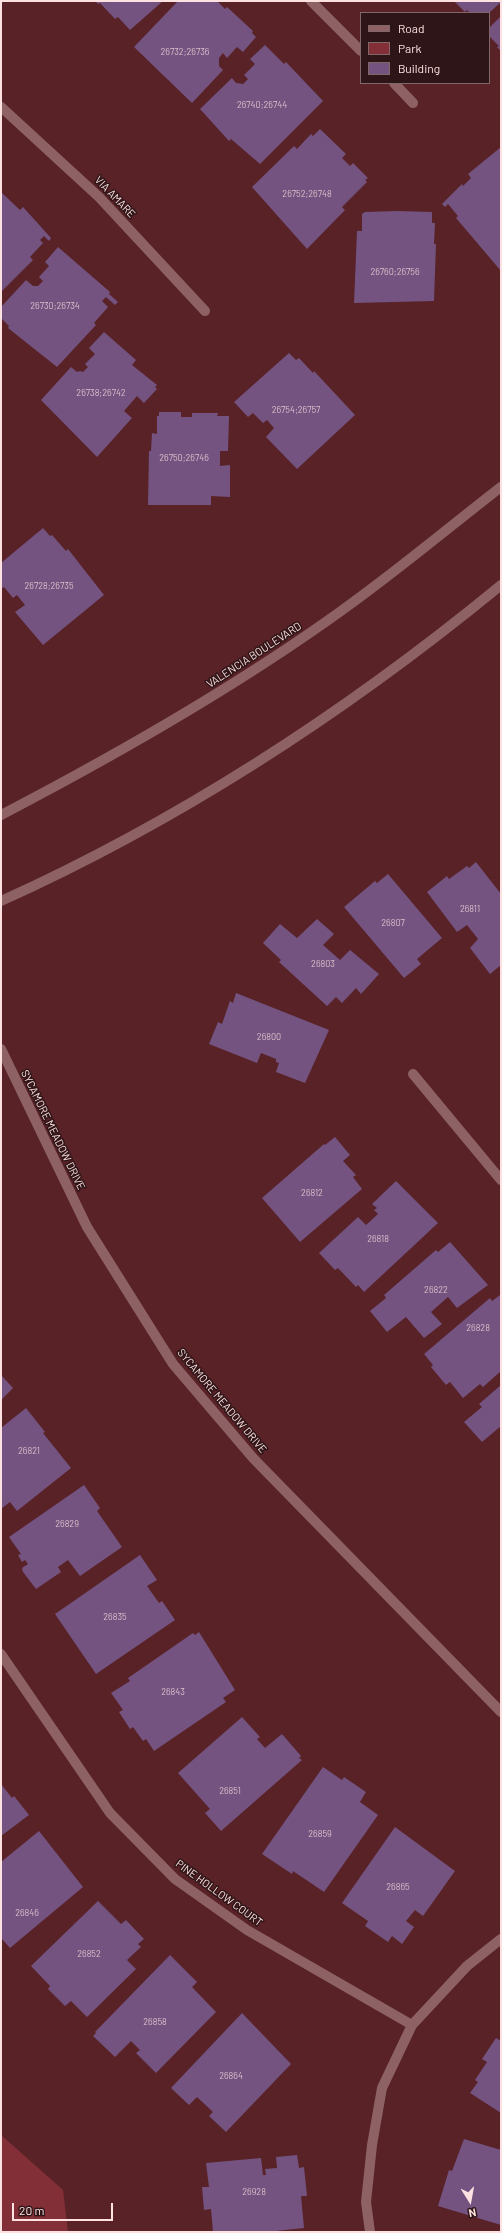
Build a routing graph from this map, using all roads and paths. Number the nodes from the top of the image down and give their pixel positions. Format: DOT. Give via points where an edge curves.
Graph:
graph roads {
  1 [pos="311,1"];
  2 [pos="360,50"];
  3 [pos="395,84"];
  4 [pos="414,103"];
  5 [pos="1,107"];
  6 [pos="205,311"];
  7 [pos="501,487"];
  8 [pos="501,585"];
  9 [pos="1,815"];
  10 [pos="1,901"];
  11 [pos="1,1050"];
  12 [pos="413,1074"];
  13 [pos="501,1180"];
  14 [pos="1,1654"];
  15 [pos="501,1712"];
  16 [pos="501,1939"];
  17 [pos="412,2025"];
  18 [pos="370,2232"];
  1 -- 2 [label="street"];
  3 -- 4 [label="street"];
  5 -- 6 [label="street, VIA AMARE" via="99,197"];
  7 -- 9 [label="street, VALENCIA BOULEVARD" via="341,611 209,698 81,773"];
  8 -- 10 [label="street" via="452,626 340,708 237,774 129,836"];
  11 -- 15 [label="street, SYCAMORE MEADOW DRIVE" via="87,1227 173,1364 253,1458"];
  12 -- 13 [label="street"];
  14 -- 17 [label="street, PINE HOLLOW COURT" via="110,1812 175,1879 247,1930"];
  16 -- 17 [label="street" via="467,1966"];
  17 -- 18 [label="street" via="382,2088 366,2202"];
}
